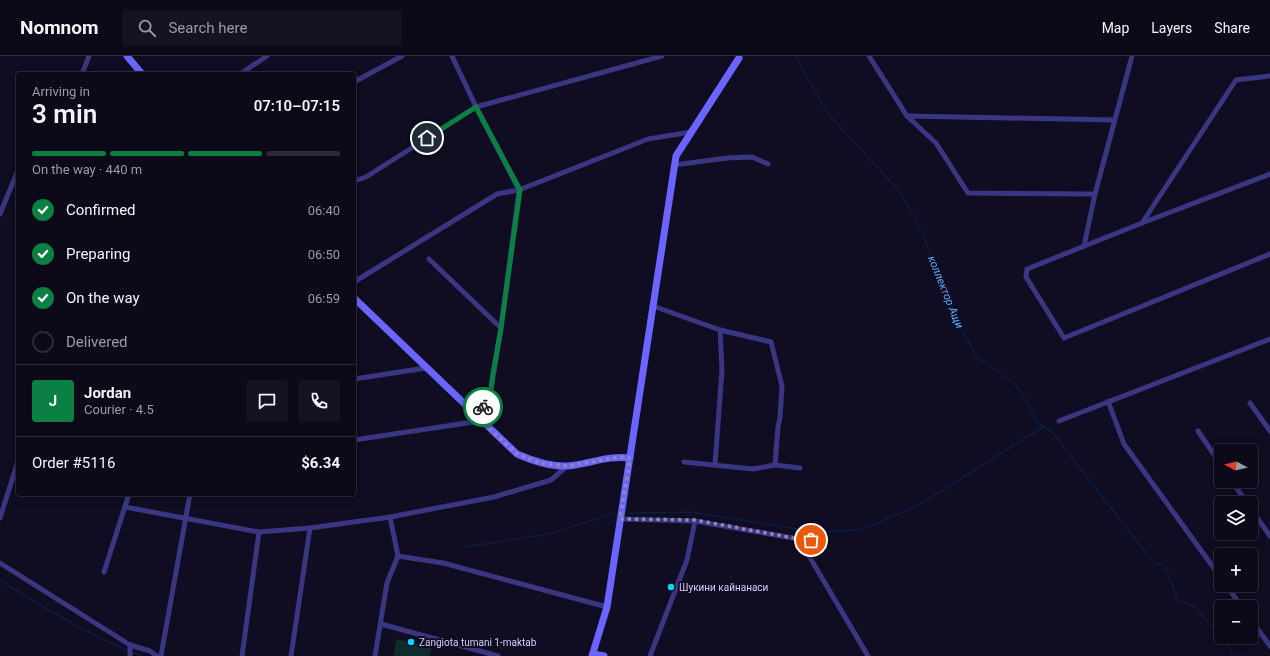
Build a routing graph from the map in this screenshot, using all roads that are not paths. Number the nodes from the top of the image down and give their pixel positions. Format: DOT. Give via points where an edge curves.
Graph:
graph roads {
  1 [pos="89,56"];
  2 [pos="127,56"];
  3 [pos="267,56"];
  4 [pos="402,56"];
  5 [pos="452,56"];
  6 [pos="662,56"];
  7 [pos="869,56"];
  8 [pos="1132,56"];
  9 [pos="738,57"];
  10 [pos="83,72"];
  11 [pos="140,72"];
  12 [pos="243,72"];
  13 [pos="1270,76"];
  14 [pos="356,81"];
  15 [pos="476,107"];
  16 [pos="907,116"];
  17 [pos="1114,120"];
  18 [pos="691,132"];
  19 [pos="768,164"];
  20 [pos="674,165"];
  21 [pos="1270,174"];
  22 [pos="16,175"];
  23 [pos="356,180"];
  24 [pos="520,190"];
  25 [pos="1096,194"];
  26 [pos="0,214"];
  27 [pos="1142,223"];
  28 [pos="1084,246"];
  29 [pos="1270,254"];
  30 [pos="429,259"];
  31 [pos="356,281"];
  32 [pos="356,300"];
  33 [pos="653,306"];
  34 [pos="501,328"];
  35 [pos="720,330"];
  36 [pos="1270,339"];
  37 [pos="426,368"];
  38 [pos="356,379"];
  39 [pos="1108,402"];
  40 [pos="1250,403"];
  41 [pos="478,418"];
  42 [pos="1059,421"];
  43 [pos="1198,431"];
  44 [pos="1270,432"];
  45 [pos="356,440"];
  46 [pos="1214,455"];
  47 [pos="630,458"];
  48 [pos="684,462"];
  49 [pos="715,464"];
  50 [pos="775,465"];
  51 [pos="568,466"];
  52 [pos="16,467"];
  53 [pos="800,468"];
  54 [pos="128,496"];
  55 [pos="190,496"];
  56 [pos="125,507"];
  57 [pos="390,517"];
  58 [pos="0,518"];
  59 [pos="185,519"];
  60 [pos="620,519"];
  61 [pos="1258,519"];
  62 [pos="695,520"];
  63 [pos="310,528"];
  64 [pos="259,532"];
  65 [pos="1270,536"];
  66 [pos="799,539"];
  67 [pos="823,540"];
  68 [pos="398,556"];
  69 [pos="0,563"];
  70 [pos="1214,568"];
  71 [pos="104,572"];
  72 [pos="607,607"];
  73 [pos="381,624"];
  74 [pos="1258,630"];
  75 [pos="1270,646"];
  76 [pos="130,647"];
  77 [pos="593,655"];
  78 [pos="130,656"];
  79 [pos="157,656"];
  80 [pos="161,656"];
  81 [pos="242,656"];
  82 [pos="291,656"];
  83 [pos="375,656"];
  84 [pos="498,656"];
  85 [pos="604,656"];
  86 [pos="650,656"];
  87 [pos="868,656"];
  1 -- 10 [label="street"];
  2 -- 11 [label="main road"];
  3 -- 12 [label="street"];
  4 -- 14 [label="street"];
  5 -- 15 [label="street"];
  6 -- 15 [label="street"];
  7 -- 16 [label="street"];
  8 -- 17 [label="street"];
  9 -- 18 [label="main road"];
  13 -- 27 [label="street" via="1236,80"];
  15 -- 23 [label="street" via="366,177"];
  15 -- 24 [label="street"];
  16 -- 17 [label="street"];
  16 -- 25 [label="street" via="936,143 968,193"];
  17 -- 25 [label="street"];
  18 -- 20 [label="main road" via="676,156"];
  18 -- 24 [label="street" via="648,139"];
  19 -- 20 [label="street" via="752,157"];
  20 -- 33 [label="main road"];
  21 -- 27 [label="street"];
  22 -- 26 [label="street"];
  24 -- 31 [label="street" via="497,194"];
  24 -- 34 [label="street"];
  25 -- 28 [label="street"];
  27 -- 28 [label="street"];
  28 -- 29 [label="street" via="1027,269 1026,277 1064,338"];
  30 -- 34 [label="street"];
  32 -- 37 [label="main road"];
  33 -- 35 [label="street"];
  33 -- 47 [label="main road"];
  34 -- 41 [label="street" via="491,389"];
  35 -- 49 [label="street" via="722,370"];
  35 -- 50 [label="street" via="771,342 782,386"];
  36 -- 39 [label="street"];
  37 -- 38 [label="street"];
  37 -- 41 [label="main road"];
  39 -- 42 [label="street"];
  39 -- 70 [label="street" via="1124,444"];
  40 -- 44 [label="street"];
  41 -- 45 [label="street" via="473,422"];
  41 -- 51 [label="main road" via="517,454 539,463"];
  43 -- 46 [label="street"];
  47 -- 51 [label="main road" via="619,457"];
  47 -- 60 [label="main road"];
  48 -- 49 [label="street"];
  49 -- 50 [label="street" via="753,468"];
  50 -- 53 [label="street"];
  51 -- 57 [label="street" via="550,480 494,497"];
  52 -- 58 [label="street"];
  54 -- 56 [label="street"];
  55 -- 59 [label="street"];
  56 -- 59 [label="street"];
  56 -- 71 [label="street"];
  57 -- 63 [label="street"];
  57 -- 68 [label="street"];
  59 -- 64 [label="street"];
  59 -- 80 [label="street"];
  60 -- 62 [label="street"];
  60 -- 72 [label="main road"];
  61 -- 65 [label="street"];
  62 -- 66 [label="street"];
  62 -- 86 [label="street" via="687,560"];
  63 -- 64 [label="street"];
  63 -- 82 [label="street"];
  64 -- 81 [label="street"];
  66 -- 67 [label="street"];
  66 -- 87 [label="street"];
  68 -- 72 [label="street" via="443,563"];
  68 -- 73 [label="street" via="387,583"];
  69 -- 76 [label="street"];
  72 -- 77 [label="main road"];
  73 -- 83 [label="street"];
  73 -- 84 [label="street"];
  74 -- 75 [label="street"];
  76 -- 78 [label="street"];
  76 -- 79 [label="street" via="150,651"];
  77 -- 85 [label="main road"];
}
